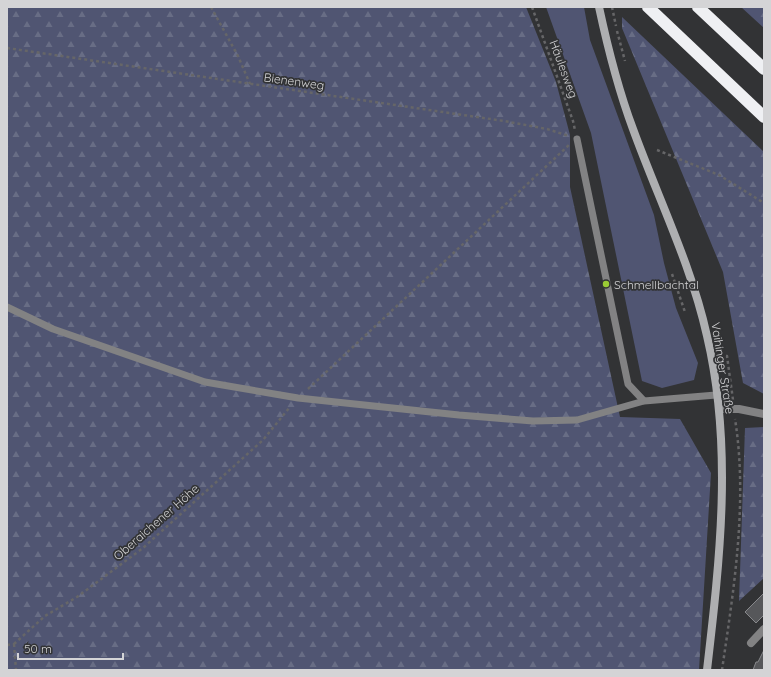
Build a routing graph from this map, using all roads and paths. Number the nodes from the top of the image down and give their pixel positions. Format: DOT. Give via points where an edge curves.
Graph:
graph roads {
  1 [pos="211,7"];
  2 [pos="532,7"];
  3 [pos="599,7"];
  4 [pos="612,7"];
  5 [pos="648,7"];
  6 [pos="698,7"];
  7 [pos="7,48"];
  8 [pos="625,61"];
  9 [pos="764,69"];
  10 [pos="250,85"];
  11 [pos="764,117"];
  12 [pos="577,139"];
  13 [pos="657,150"];
  14 [pos="764,203"];
  15 [pos="672,274"];
  16 [pos="7,307"];
  17 [pos="685,312"];
  18 [pos="727,356"];
  19 [pos="716,395"];
  20 [pos="298,398"];
  21 [pos="644,401"];
  22 [pos="734,408"];
  23 [pos="719,409"];
  24 [pos="764,414"];
  25 [pos="764,629"];
  26 [pos="751,643"];
  27 [pos="14,644"];
  28 [pos="7,645"];
  29 [pos="16,670"];
  30 [pos="707,670"];
  31 [pos="722,670"];
  1 -- 10 [label="path" via="238,56"];
  2 -- 12 [label="path, Häulesweg" via="573,121"];
  3 -- 19 [label="main road, Vaihinger Straße" via="626,110 695,292 708,336"];
  4 -- 8 [label="path"];
  5 -- 11 [label="highway"];
  6 -- 9 [label="highway"];
  7 -- 10 [label="path, Bienenweg"];
  10 -- 12 [label="path, Bienenweg" via="504,121 548,129"];
  12 -- 20 [label="path, Oberaichener Höhe"];
  12 -- 21 [label="lane" via="628,384"];
  13 -- 14 [label="path" via="719,174"];
  15 -- 17 [label="path"];
  16 -- 20 [label="lane" via="53,329 205,382"];
  18 -- 22 [label="path"];
  19 -- 21 [label="lane"];
  19 -- 23 [label="main road, Vaihinger Straße"];
  20 -- 21 [label="lane" via="533,420 577,420"];
  20 -- 27 [label="path, Oberaichener Höhe" via="263,440 143,548 77,597 45,616"];
  22 -- 23 [label="street"];
  22 -- 24 [label="street"];
  22 -- 31 [label="path" via="740,451 739,526"];
  23 -- 30 [label="main road, Vaihinger Straße" via="722,469 720,549"];
  25 -- 26 [label="street"];
  27 -- 28 [label="path"];
  27 -- 29 [label="path"];
}
